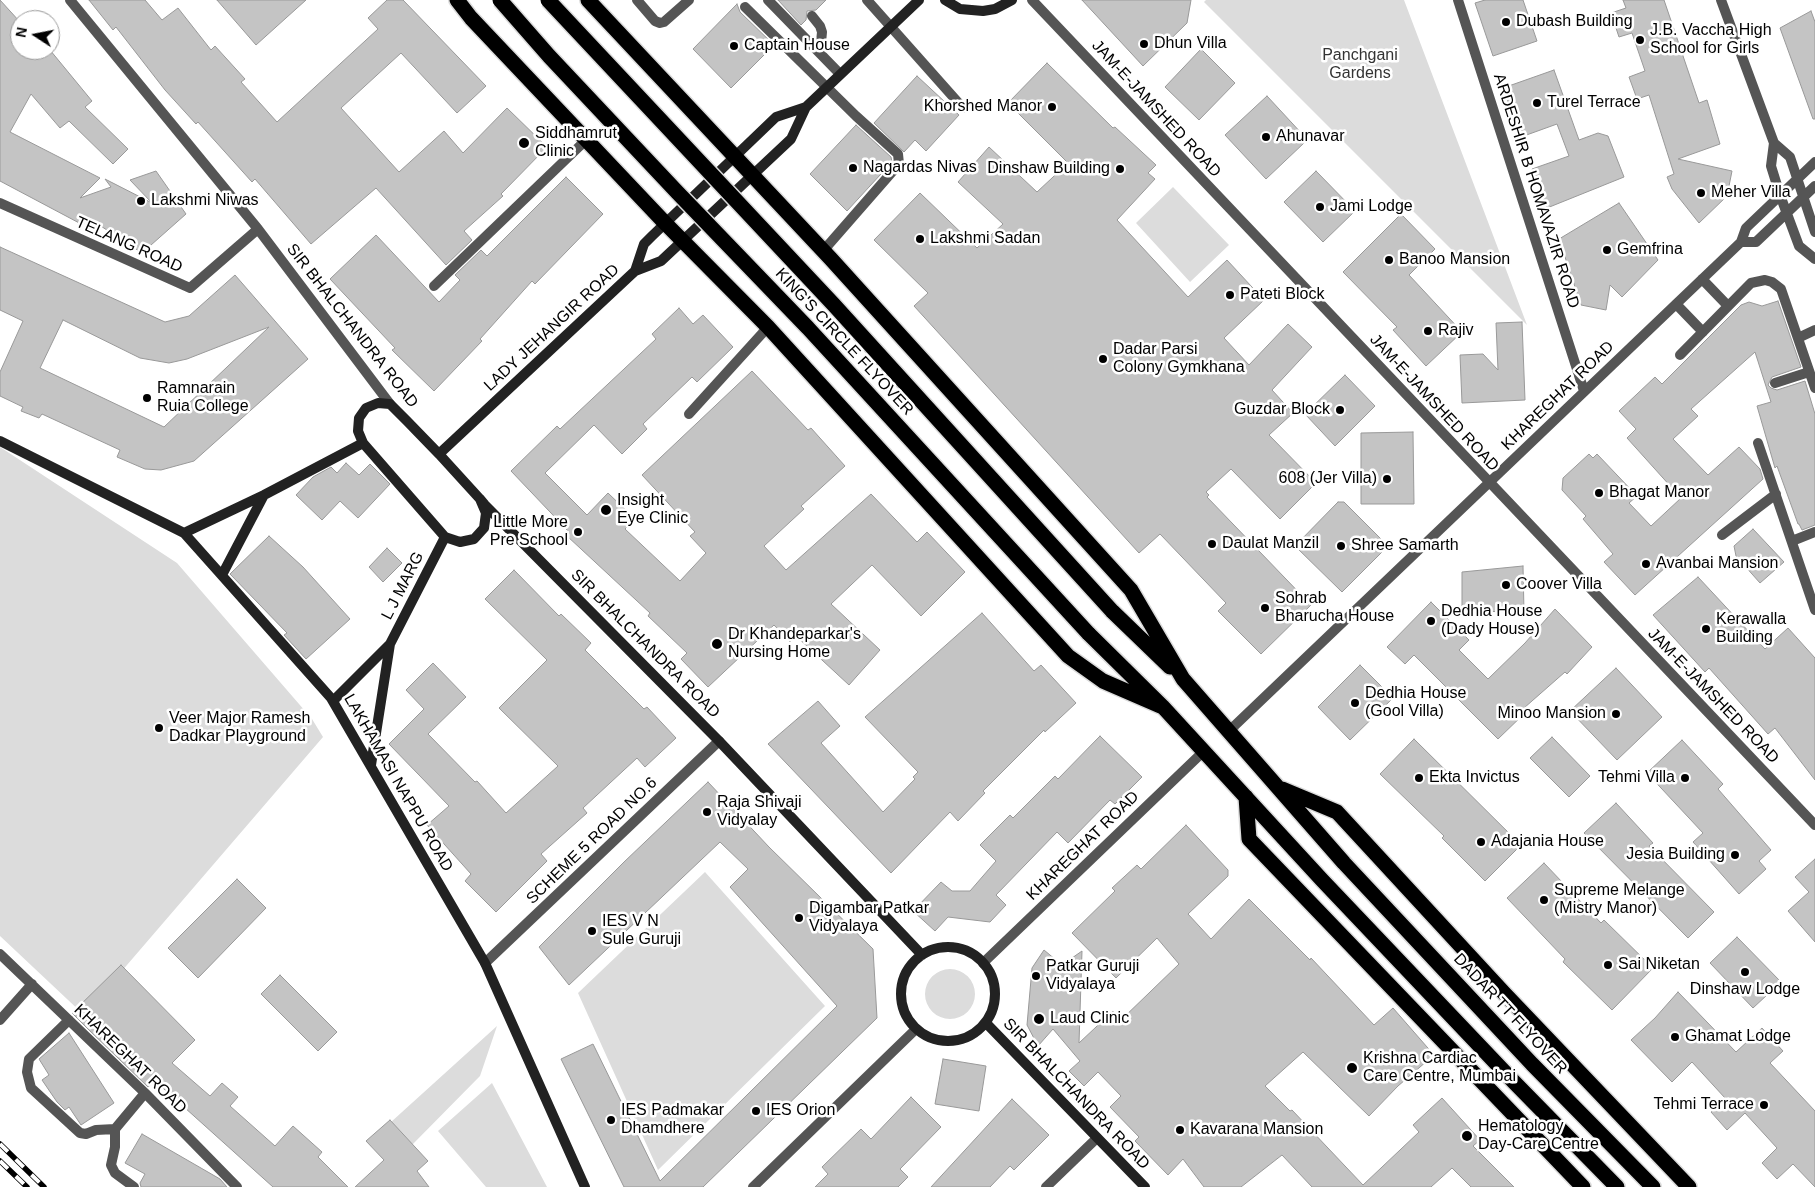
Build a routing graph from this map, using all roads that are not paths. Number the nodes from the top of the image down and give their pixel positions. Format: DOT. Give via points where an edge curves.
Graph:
graph roads {
  1 [pos="70,0"];
  2 [pos="457,0"];
  3 [pos="500,0"];
  4 [pos="548,0"];
  5 [pos="588,0"];
  6 [pos="637,0"];
  7 [pos="689,0"];
  8 [pos="768,0"];
  9 [pos="867,0"];
  10 [pos="919,0"];
  11 [pos="945,0"];
  12 [pos="1012,0"];
  13 [pos="1032,0"];
  14 [pos="1458,0"];
  15 [pos="1721,0"];
  16 [pos="745,7"];
  17 [pos="812,16"];
  18 [pos="890,26"];
  19 [pos="820,53"];
  20 [pos="840,74"];
  21 [pos="826,88"];
  22 [pos="806,107"];
  23 [pos="963,108"];
  24 [pos="586,140"];
  25 [pos="1774,143"];
  26 [pos="734,158"];
  27 [pos="1815,162"];
  28 [pos="751,176"];
  29 [pos="1797,179"];
  30 [pos="1815,186"];
  31 [pos="1780,195"];
  32 [pos="1804,197"];
  33 [pos="0,204"];
  34 [pos="1787,213"];
  35 [pos="665,223"];
  36 [pos="258,229"];
  37 [pos="1815,232"];
  38 [pos="682,241"];
  39 [pos="1741,242"];
  40 [pos="823,251"];
  41 [pos="1815,259"];
  42 [pos="634,271"];
  43 [pos="1702,279"];
  44 [pos="434,286"];
  45 [pos="1676,304"];
  46 [pos="1728,306"];
  47 [pos="768,328"];
  48 [pos="1815,330"];
  49 [pos="1702,332"];
  50 [pos="1798,338"];
  51 [pos="1680,355"];
  52 [pos="1809,372"];
  53 [pos="1775,383"];
  54 [pos="1815,388"];
  55 [pos="1584,391"];
  56 [pos="390,404"];
  57 [pos="689,414"];
  58 [pos="0,441"];
  59 [pos="363,443"];
  60 [pos="1758,443"];
  61 [pos="439,454"];
  62 [pos="1489,482"];
  63 [pos="1776,494"];
  64 [pos="264,495"];
  65 [pos="480,499"];
  66 [pos="1815,532"];
  67 [pos="184,533"];
  68 [pos="1722,535"];
  69 [pos="445,537"];
  70 [pos="1792,541"];
  71 [pos="222,575"];
  72 [pos="1815,610"];
  73 [pos="390,644"];
  74 [pos="1183,679"];
  75 [pos="333,701"];
  76 [pos="1163,707"];
  77 [pos="1229,731"];
  78 [pos="719,740"];
  79 [pos="1204,751"];
  80 [pos="371,765"];
  81 [pos="1278,787"];
  82 [pos="1246,797"];
  83 [pos="1815,825"];
  84 [pos="0,954"];
  85 [pos="922,955"];
  86 [pos="485,963"];
  87 [pos="983,963"];
  88 [pos="32,984"];
  89 [pos="0,1020"];
  90 [pos="69,1020"];
  91 [pos="986,1023"];
  92 [pos="916,1029"];
  93 [pos="145,1093"];
  94 [pos="115,1128"];
  95 [pos="1097,1138"];
  96 [pos="134,1187"];
  97 [pos="237,1187"];
  98 [pos="585,1187"];
  99 [pos="753,1187"];
  100 [pos="1046,1187"];
  101 [pos="1145,1187"];
  102 [pos="1583,1187"];
  103 [pos="1617,1187"];
  104 [pos="1653,1187"];
  105 [pos="1689,1187"];
  1 -- 36 [label="street, SIR BHALCHANDRA ROAD"];
  2 -- 24 [label="highway"];
  3 -- 76 [label="highway, KING'S CIRCLE FLYOVER, bridge" via="1088,633"];
  4 -- 74 [label="highway, KING'S CIRCLE FLYOVER, bridge" via="834,305 1112,611"];
  5 -- 26 [label="highway"];
  6 -- 7 [label="street" via="655,22 660,23"];
  8 -- 19 [label="street"];
  9 -- 18 [label="street"];
  10 -- 18 [label="street, LADY JEHANGIR ROAD"];
  11 -- 12 [label="street" via="960,9 982,12"];
  13 -- 62 [label="street, JAM-E-JAMSHED ROAD"];
  14 -- 55 [label="street, ARDESHIR B HOMAVAZIR ROAD"];
  15 -- 25 [label="street"];
  16 -- 21 [label="street"];
  17 -- 19 [label="street" via="822,32"];
  18 -- 20 [label="street, LADY JEHANGIR ROAD"];
  18 -- 23 [label="street"];
  19 -- 20 [label="street"];
  20 -- 21 [label="street, LADY JEHANGIR ROAD"];
  21 -- 22 [label="street, LADY JEHANGIR ROAD"];
  21 -- 40 [label="street" via="900,159"];
  22 -- 26 [label="street, LADY JEHANGIR ROAD" via="776,117"];
  22 -- 28 [label="street" via="791,139"];
  24 -- 35 [label="highway"];
  24 -- 44 [label="street"];
  25 -- 29 [label="street" via="1790,157"];
  25 -- 31 [label="street" via="1772,166"];
  26 -- 28 [label="highway"];
  26 -- 35 [label="street, LADY JEHANGIR ROAD"];
  27 -- 29 [label="street, KHAREGHAT ROAD"];
  28 -- 38 [label="street"];
  28 -- 40 [label="highway"];
  29 -- 31 [label="street, KHAREGHAT ROAD"];
  29 -- 32 [label="street"];
  30 -- 32 [label="street"];
  31 -- 34 [label="street"];
  31 -- 39 [label="street, KHAREGHAT ROAD" via="1746,228"];
  32 -- 34 [label="street"];
  32 -- 37 [label="street"];
  33 -- 36 [label="street, TELANG ROAD" via="190,288"];
  34 -- 39 [label="street" via="1756,242"];
  34 -- 41 [label="street" via="1799,246"];
  35 -- 38 [label="highway"];
  35 -- 42 [label="street, LADY JEHANGIR ROAD" via="644,244"];
  36 -- 56 [label="street, SIR BHALCHANDRA ROAD"];
  38 -- 42 [label="street" via="661,261"];
  38 -- 47 [label="highway"];
  39 -- 43 [label="street, KHAREGHAT ROAD"];
  40 -- 74 [label="highway" via="1131,590"];
  42 -- 61 [label="street, LADY JEHANGIR ROAD"];
  43 -- 45 [label="street, KHAREGHAT ROAD"];
  43 -- 46 [label="street"];
  45 -- 49 [label="street"];
  45 -- 55 [label="street, KHAREGHAT ROAD"];
  46 -- 49 [label="street"];
  46 -- 50 [label="street" via="1751,283 1772,282 1781,289"];
  47 -- 57 [label="street"];
  47 -- 76 [label="highway" via="1068,656 1103,681"];
  48 -- 50 [label="street"];
  49 -- 51 [label="street"];
  50 -- 52 [label="street"];
  52 -- 53 [label="street"];
  52 -- 54 [label="street"];
  55 -- 62 [label="street, KHAREGHAT ROAD"];
  56 -- 59 [label="street" via="378,403 366,408 359,418 358,431"];
  56 -- 61 [label="street, SIR BHALCHANDRA ROAD"];
  58 -- 67 [label="street, LAKHAMASI NAPPU ROAD"];
  59 -- 64 [label="street"];
  59 -- 69 [label="street"];
  60 -- 63 [label="street"];
  61 -- 65 [label="street, SIR BHALCHANDRA ROAD"];
  62 -- 77 [label="street, KHAREGHAT ROAD"];
  62 -- 83 [label="street, JAM-E-JAMSHED ROAD"];
  63 -- 68 [label="street"];
  63 -- 70 [label="street"];
  64 -- 67 [label="street"];
  64 -- 71 [label="street"];
  65 -- 69 [label="street" via="486,513 484,528 474,539 460,542"];
  65 -- 78 [label="street, SIR BHALCHANDRA ROAD"];
  66 -- 70 [label="street"];
  67 -- 71 [label="street, LAKHAMASI NAPPU ROAD"];
  69 -- 73 [label="street, L J MARG"];
  70 -- 72 [label="street"];
  71 -- 75 [label="street, LAKHAMASI NAPPU ROAD"];
  73 -- 75 [label="street, L J MARG"];
  73 -- 80 [label="street"];
  74 -- 77 [label="highway, DADAR TT FLYOVER"];
  75 -- 80 [label="street, LAKHAMASI NAPPU ROAD"];
  76 -- 79 [label="highway, KING'S CIRCLE FLYOVER"];
  77 -- 81 [label="highway, DADAR TT FLYOVER"];
  78 -- 85 [label="street, SIR BHALCHANDRA ROAD"];
  78 -- 86 [label="street, SCHEME 5 ROAD NO.6"];
  79 -- 82 [label="highway, KING'S CIRCLE FLYOVER"];
  79 -- 87 [label="street, KHAREGHAT ROAD"];
  80 -- 86 [label="street, LAKHAMASI NAPPU ROAD"];
  81 -- 104 [label="highway, DADAR TT FLYOVER" via="1344,863 1532,1064"];
  81 -- 105 [label="highway" via="1337,812"];
  82 -- 102 [label="highway" via="1249,839"];
  82 -- 103 [label="highway, KING'S CIRCLE FLYOVER"];
  84 -- 88 [label="street, KHAREGHAT ROAD"];
  85 -- 87 [label="street" via="937,948 963,949"];
  85 -- 92 [label="street" via="910,966 903,981 901,998 906,1015"];
  86 -- 98 [label="street, LAKHAMASI NAPPU ROAD"];
  87 -- 91 [label="street" via="992,976 995,991 994,1007"];
  88 -- 89 [label="street"];
  88 -- 90 [label="street, KHAREGHAT ROAD"];
  90 -- 93 [label="street, KHAREGHAT ROAD"];
  90 -- 94 [label="street" via="29,1058 28,1083 80,1133"];
  91 -- 92 [label="street" via="974,1034 959,1040 942,1041"];
  91 -- 95 [label="street, SIR BHALCHANDRA ROAD"];
  92 -- 99 [label="street"];
  93 -- 94 [label="street"];
  93 -- 97 [label="street, KHAREGHAT ROAD"];
  94 -- 96 [label="street" via="111,1165 115,1173"];
  95 -- 100 [label="street"];
  95 -- 101 [label="street, SIR BHALCHANDRA ROAD"];
}
